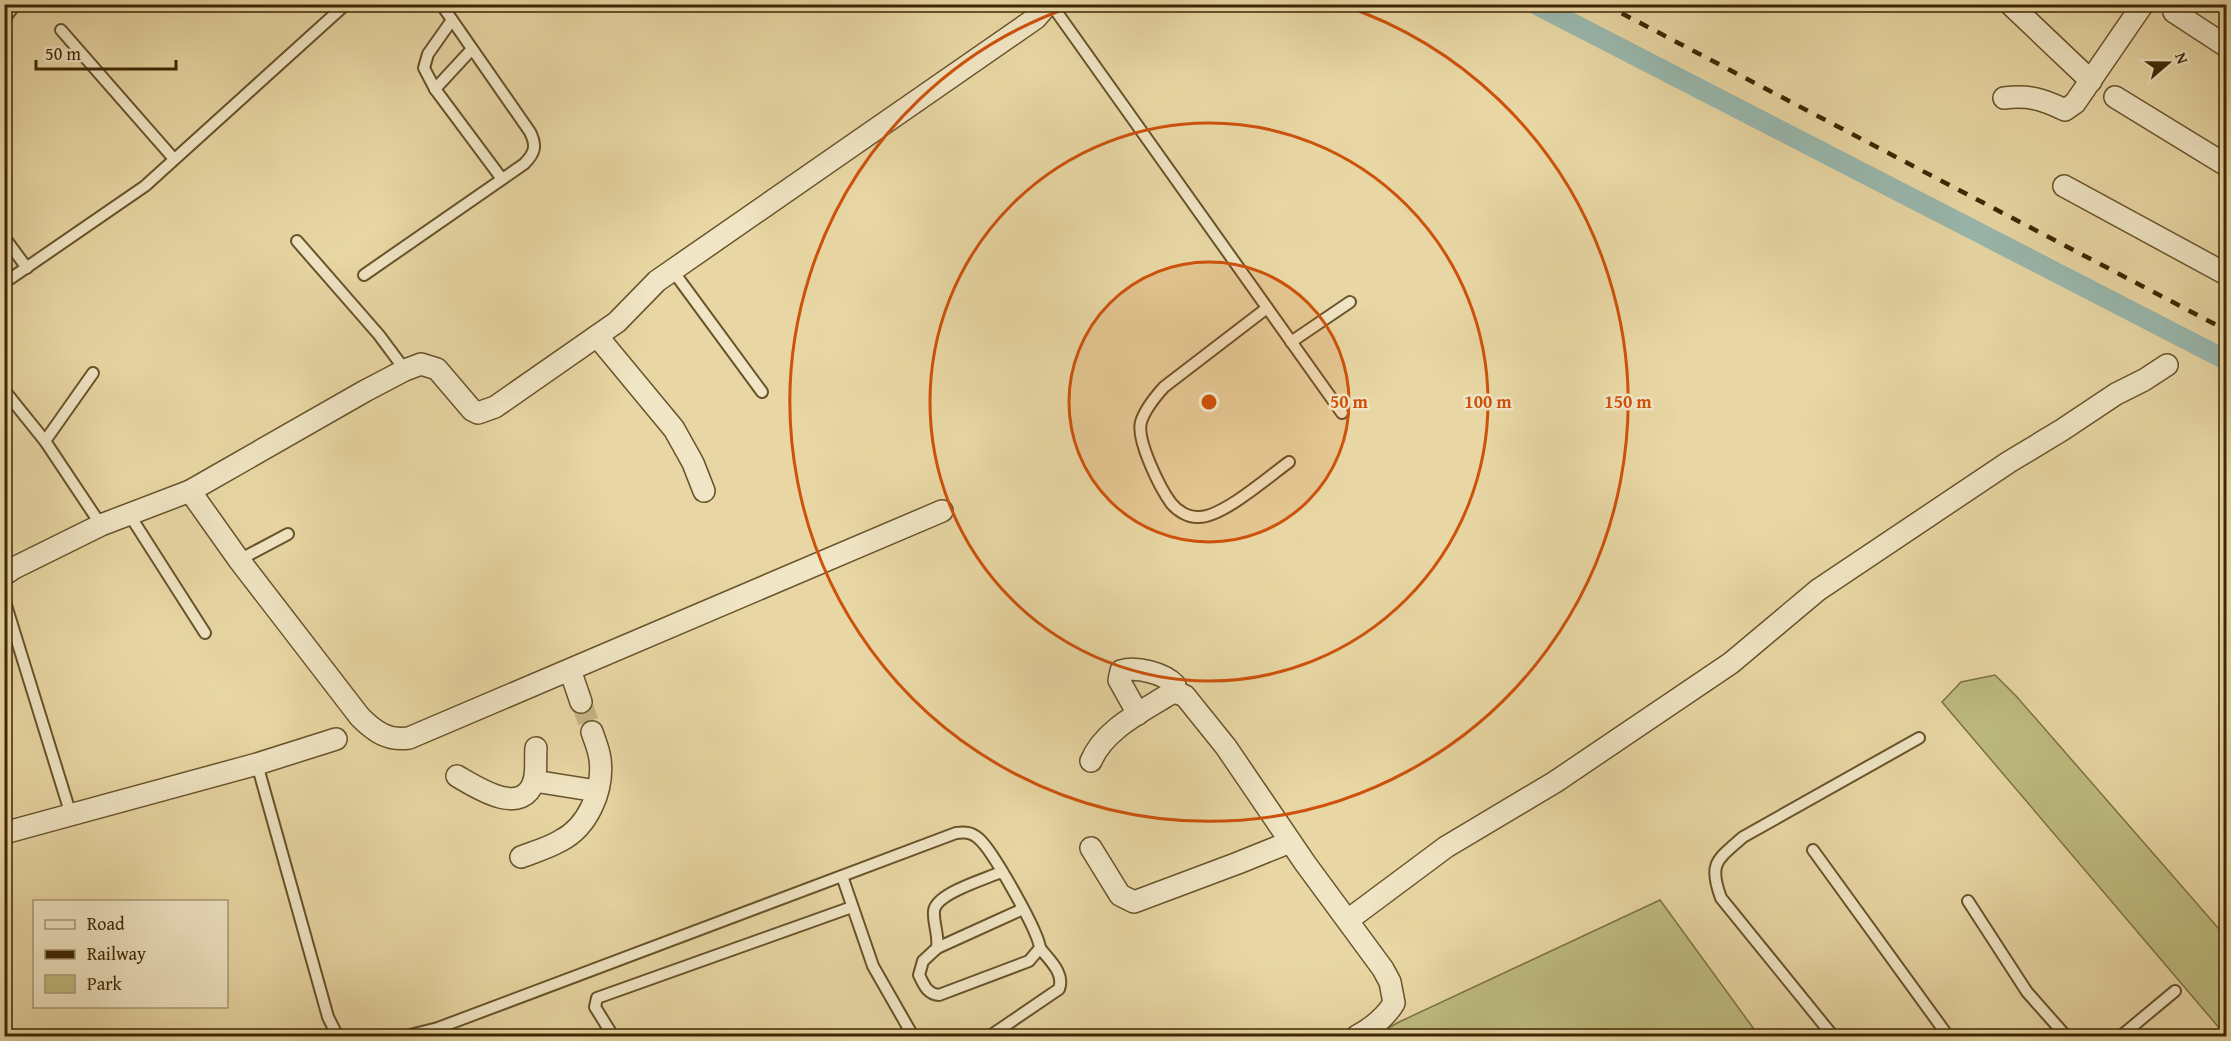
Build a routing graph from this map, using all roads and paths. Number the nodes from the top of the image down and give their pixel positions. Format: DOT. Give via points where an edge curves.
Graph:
graph roads {
  1 [pos="16,4"];
  2 [pos="346,4"];
  3 [pos="441,4"];
  4 [pos="1050,4"];
  5 [pos="2010,4"];
  6 [pos="2143,4"];
  7 [pos="2174,12"];
  8 [pos="4,19"];
  9 [pos="452,20"];
  10 [pos="61,30"];
  11 [pos="2226,46"];
  12 [pos="472,49"];
  13 [pos="2091,81"];
  14 [pos="435,89"];
  15 [pos="2115,97"];
  16 [pos="2004,98"];
  17 [pos="174,159"];
  18 [pos="2226,165"];
  19 [pos="502,179"];
  20 [pos="2064,186"];
  21 [pos="4,237"];
  22 [pos="297,241"];
  23 [pos="27,268"];
  24 [pos="673,271"];
  25 [pos="2226,274"];
  26 [pos="364,275"];
  27 [pos="4,283"];
  28 [pos="1350,302"];
  29 [pos="1268,308"];
  30 [pos="597,336"];
  31 [pos="1291,342"];
  32 [pos="2167,365"];
  33 [pos="405,370"];
  34 [pos="93,374"];
  35 [pos="4,390"];
  36 [pos="762,392"];
  37 [pos="1342,413"];
  38 [pos="45,441"];
  39 [pos="1289,462"];
  40 [pos="190,491"];
  41 [pos="704,491"];
  42 [pos="942,511"];
  43 [pos="129,514"];
  44 [pos="101,525"];
  45 [pos="288,534"];
  46 [pos="239,560"];
  47 [pos="4,575"];
  48 [pos="5,602"];
  49 [pos="205,633"];
  50 [pos="570,670"];
  51 [pos="1175,692"];
  52 [pos="580,702"];
  53 [pos="1138,714"];
  54 [pos="592,732"];
  55 [pos="1919,738"];
  56 [pos="336,739"];
  57 [pos="536,748"];
  58 [pos="1091,761"];
  59 [pos="257,764"];
  60 [pos="457,776"];
  61 [pos="534,781"];
  62 [pos="597,791"];
  63 [pos="71,815"];
  64 [pos="4,833"];
  65 [pos="1290,842"];
  66 [pos="1090,848"];
  67 [pos="1813,850"];
  68 [pos="521,857"];
  69 [pos="1001,872"];
  70 [pos="842,876"];
  71 [pos="1968,901"];
  72 [pos="852,907"];
  73 [pos="1023,909"];
  74 [pos="1348,920"];
  75 [pos="938,948"];
  76 [pos="1040,948"];
  77 [pos="2175,991"];
  78 [pos="341,1036"];
  79 [pos="406,1036"];
  80 [pos="613,1036"];
  81 [pos="913,1036"];
  82 [pos="990,1036"];
  83 [pos="1357,1036"];
  84 [pos="1833,1036"];
  85 [pos="1948,1036"];
  86 [pos="2066,1036"];
  87 [pos="2121,1036"];
  1 -- 8 [label="lane"];
  2 -- 17 [label="lane"];
  3 -- 9 [label="lane"];
  4 -- 24 [label="street" via="1036,18"];
  4 -- 29 [label="lane"];
  5 -- 13 [label="street"];
  6 -- 13 [label="street"];
  7 -- 11 [label="street"];
  9 -- 12 [label="lane"];
  9 -- 14 [label="lane" via="425,62"];
  10 -- 17 [label="lane"];
  12 -- 14 [label="lane"];
  12 -- 19 [label="lane" via="535,142 532,157"];
  13 -- 16 [label="street" via="2065,110 2025,96"];
  14 -- 19 [label="lane"];
  15 -- 18 [label="street"];
  17 -- 23 [label="lane" via="145,186"];
  19 -- 26 [label="lane"];
  20 -- 25 [label="street"];
  21 -- 23 [label="lane"];
  22 -- 33 [label="lane"];
  23 -- 27 [label="lane"];
  24 -- 30 [label="street"];
  24 -- 36 [label="lane"];
  28 -- 31 [label="lane"];
  29 -- 31 [label="lane"];
  29 -- 39 [label="lane" via="1164,387 1140,423 1143,450 1171,504 1185,515 1199,518 1219,512"];
  30 -- 33 [label="street" via="495,407 478,413 437,369 421,364"];
  30 -- 41 [label="street" via="675,429"];
  31 -- 37 [label="lane"];
  32 -- 74 [label="street" via="2009,462 1818,590 1731,663 1556,782 1458,840"];
  33 -- 40 [label="street"];
  34 -- 38 [label="lane"];
  35 -- 38 [label="lane"];
  38 -- 44 [label="lane"];
  40 -- 43 [label="street"];
  40 -- 46 [label="street"];
  42 -- 50 [label="street"];
  43 -- 44 [label="street"];
  43 -- 49 [label="lane"];
  44 -- 47 [label="street"];
  45 -- 46 [label="lane"];
  46 -- 50 [label="street" via="360,717 380,734 396,740"];
  48 -- 63 [label="lane"];
  50 -- 52 [label="street"];
  51 -- 53 [label="street"];
  51 -- 53 [label="street" via="1175,685 1162,675 1121,671 1119,680"];
  51 -- 65 [label="street" via="1185,696 1202,714"];
  53 -- 58 [label="street" via="1104,740"];
  54 -- 62 [label="street" via="600,758"];
  55 -- 84 [label="lane" via="1743,837 1719,859 1714,879 1721,898"];
  56 -- 59 [label="street"];
  57 -- 61 [label="street"];
  59 -- 63 [label="street"];
  59 -- 78 [label="lane" via="328,1017"];
  60 -- 61 [label="street" via="501,798 523,795"];
  61 -- 62 [label="street"];
  62 -- 68 [label="street" via="579,828 561,841"];
  63 -- 64 [label="street"];
  65 -- 66 [label="street" via="1134,902 1120,895"];
  65 -- 74 [label="street"];
  67 -- 85 [label="lane"];
  69 -- 70 [label="lane" via="987,848 968,832 956,833"];
  69 -- 73 [label="lane"];
  69 -- 75 [label="lane" via="937,902 934,911"];
  70 -- 72 [label="lane"];
  70 -- 79 [label="lane" via="438,1029"];
  71 -- 86 [label="lane" via="2027,992"];
  72 -- 80 [label="lane" via="597,998 595,1007"];
  72 -- 81 [label="lane" via="873,966"];
  73 -- 75 [label="lane"];
  73 -- 76 [label="lane"];
  74 -- 83 [label="street" via="1383,969 1394,1003 1388,1014"];
  75 -- 76 [label="lane" via="923,961 919,975 926,989 939,995 1029,962"];
  76 -- 82 [label="lane" via="1058,971 1059,989"];
  77 -- 87 [label="lane"];
}
